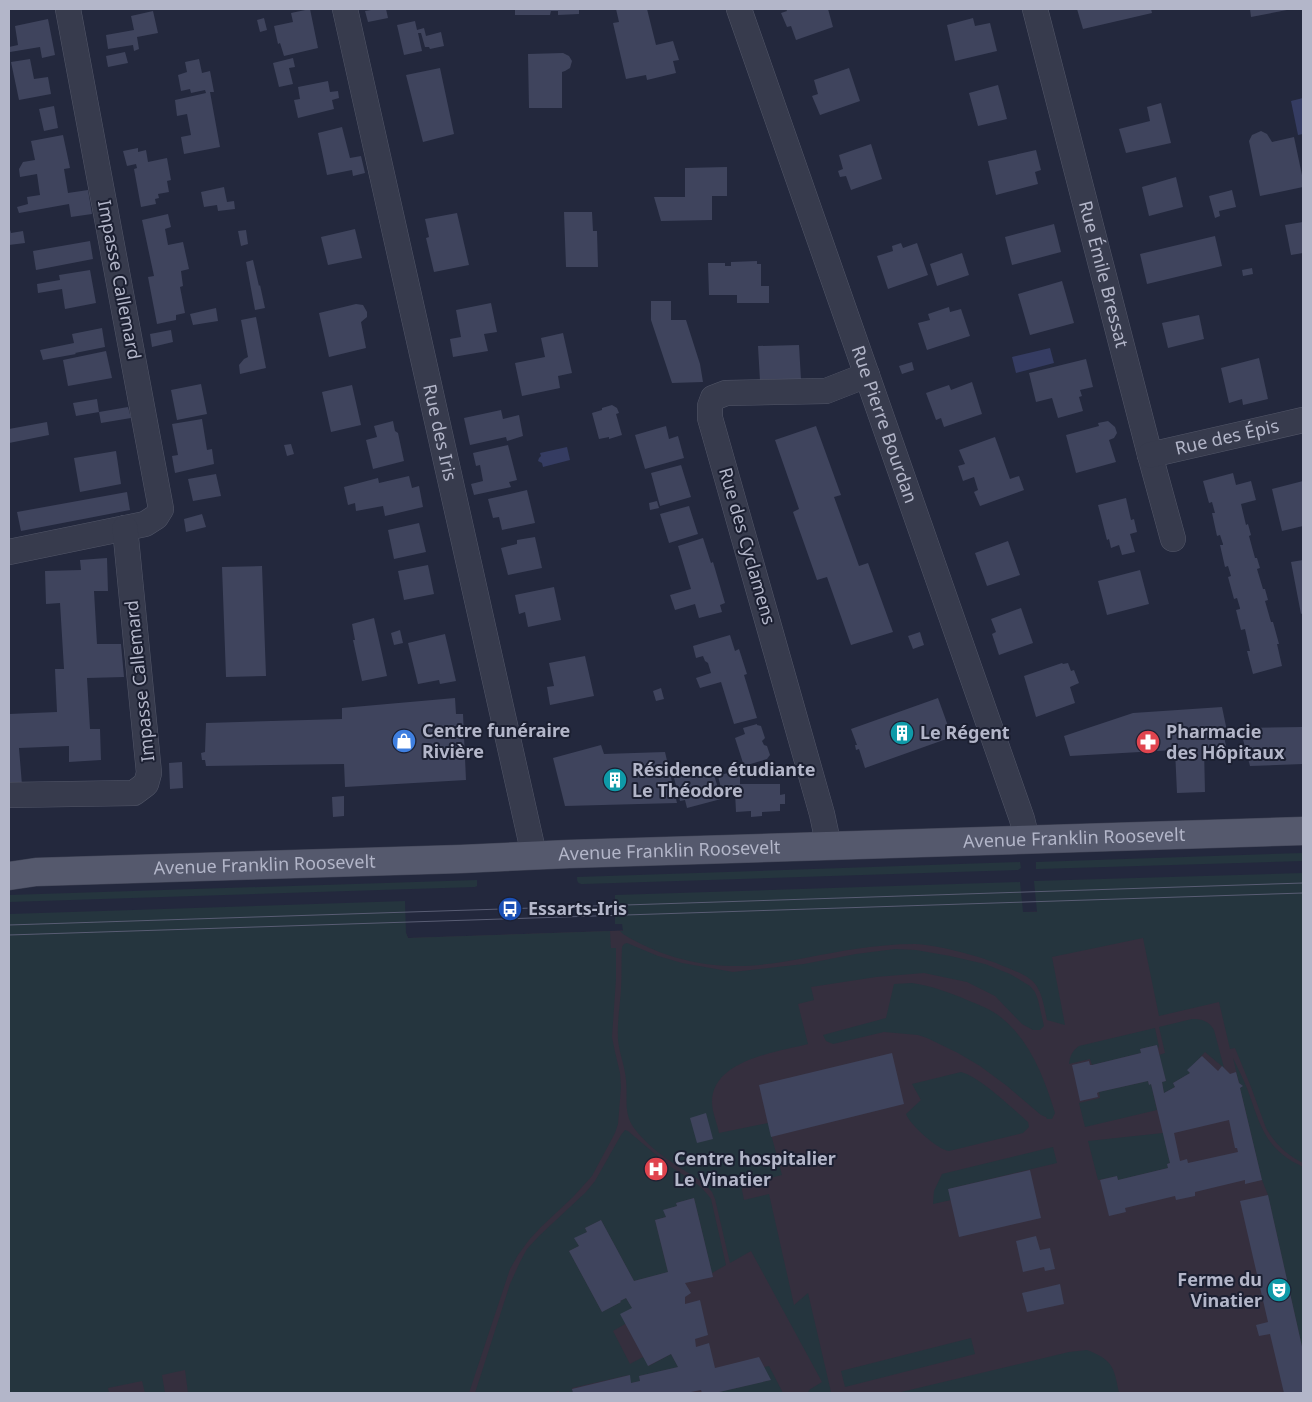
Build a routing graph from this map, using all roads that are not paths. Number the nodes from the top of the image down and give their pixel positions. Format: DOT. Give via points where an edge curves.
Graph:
graph roads {
  1 [pos="68,9"];
  2 [pos="345,9"];
  3 [pos="739,9"];
  4 [pos="1035,9"];
  5 [pos="867,375"];
  6 [pos="1303,420"];
  7 [pos="1150,455"];
  8 [pos="125,528"];
  9 [pos="1172,539"];
  10 [pos="9,552"];
  11 [pos="9,795"];
  12 [pos="1303,831"];
  13 [pos="1027,840"];
  14 [pos="829,847"];
  15 [pos="534,855"];
  16 [pos="9,870"];
  17 [pos="36,872"];
  18 [pos="9,876"];
  1 -- 8 [label="street, Impasse Callemard" via="161,508 145,524"];
  2 -- 15 [label="street, Rue des Iris"];
  3 -- 5 [label="street, Rue Pierre Bourdan"];
  4 -- 7 [label="street, Rue Émile Bressat"];
  5 -- 13 [label="street, Rue Pierre Bourdan"];
  5 -- 14 [label="street, Rue des Cyclamens" via="826,391 726,393 713,398 710,406 710,418 824,818"];
  6 -- 7 [label="street, Rue des Épis"];
  7 -- 9 [label="street, Rue Émile Bressat"];
  8 -- 10 [label="street, Impasse Callemard"];
  8 -- 11 [label="street, Impasse Callemard" via="149,773 146,784 134,793"];
  12 -- 13 [label="main road, Avenue Franklin Roosevelt"];
  13 -- 14 [label="main road, Avenue Franklin Roosevelt"];
  14 -- 15 [label="main road, Avenue Franklin Roosevelt"];
  15 -- 17 [label="main road, Avenue Franklin Roosevelt"];
  16 -- 17 [label="main road, Avenue Franklin Roosevelt"];
  17 -- 18 [label="main road, Avenue Franklin Roosevelt"];
}
